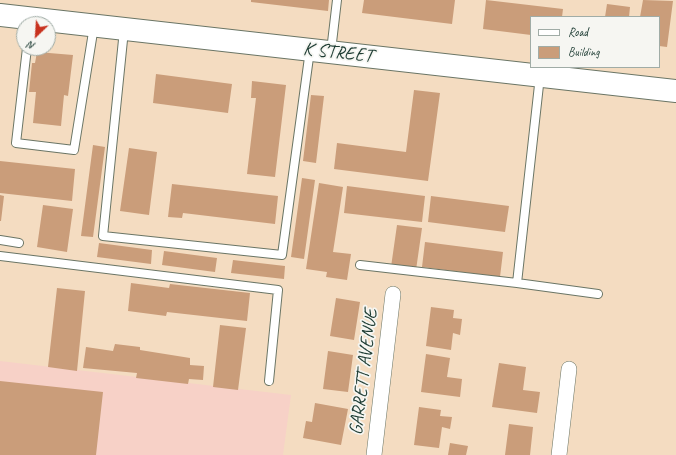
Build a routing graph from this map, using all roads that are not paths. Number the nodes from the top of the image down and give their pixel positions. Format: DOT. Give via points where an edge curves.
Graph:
graph roads {
  1 [pos="337,0"];
  2 [pos="0,15"];
  3 [pos="16,18"];
  4 [pos="56,23"];
  5 [pos="94,26"];
  6 [pos="125,29"];
  7 [pos="310,50"];
  8 [pos="331,52"];
  9 [pos="26,56"];
  10 [pos="540,76"];
  11 [pos="676,91"];
  12 [pos="0,240"];
  13 [pos="19,243"];
  14 [pos="0,256"];
  15 [pos="360,266"];
  16 [pos="517,283"];
  17 [pos="393,294"];
  18 [pos="598,294"];
  19 [pos="568,369"];
  20 [pos="269,381"];
  21 [pos="374,455"];
  22 [pos="559,455"];
  1 -- 8 [label="lane"];
  2 -- 3 [label="street, K STREET"];
  4 -- 5 [label="street, K STREET"];
  5 -- 6 [label="street, K STREET"];
  5 -- 9 [label="lane" via="74,150 16,143"];
  6 -- 7 [label="street, K STREET"];
  6 -- 7 [label="lane" via="103,236 282,255"];
  7 -- 8 [label="street, K STREET"];
  8 -- 10 [label="street, K STREET"];
  10 -- 11 [label="street, K STREET"];
  10 -- 16 [label="lane"];
  12 -- 13 [label="lane"];
  14 -- 20 [label="lane" via="278,290"];
  15 -- 16 [label="lane"];
  16 -- 18 [label="lane"];
  17 -- 21 [label="street, GARRETT AVENUE"];
  19 -- 22 [label="street"];
}
